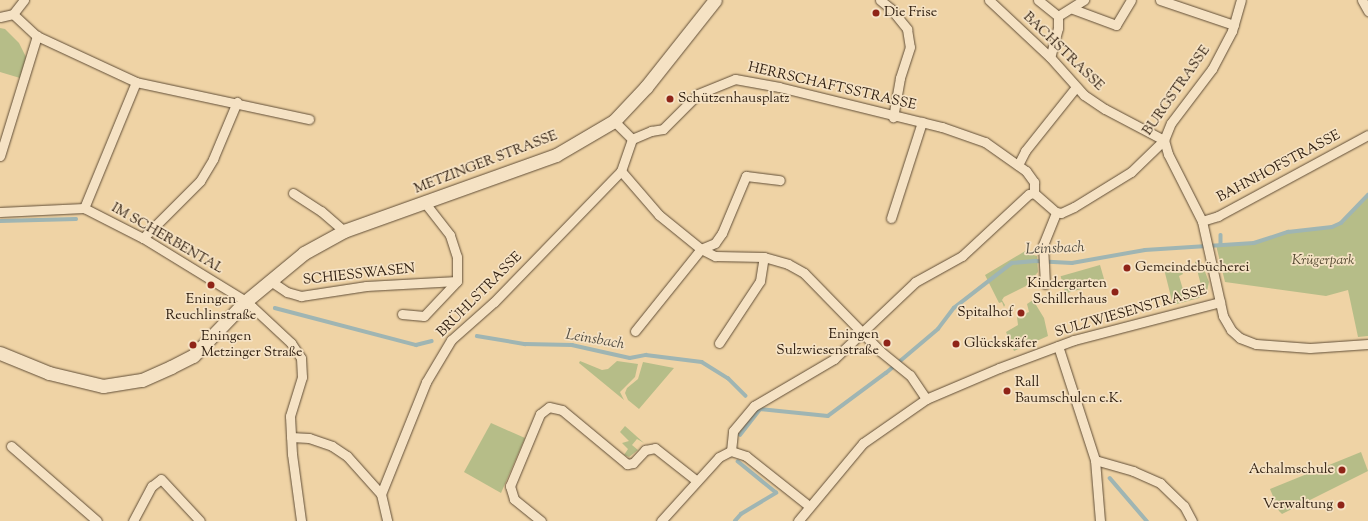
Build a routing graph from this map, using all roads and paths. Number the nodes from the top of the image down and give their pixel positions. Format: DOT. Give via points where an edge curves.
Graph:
graph roads {
  1 [pos="24,0"];
  2 [pos="715,0"];
  3 [pos="880,0"];
  4 [pos="989,0"];
  5 [pos="1038,0"];
  6 [pos="1084,0"];
  7 [pos="1131,0"];
  8 [pos="1160,0"];
  9 [pos="1241,0"];
  10 [pos="1362,0"];
  11 [pos="1073,9"];
  12 [pos="1368,11"];
  13 [pos="13,14"];
  14 [pos="0,16"];
  15 [pos="1058,16"];
  16 [pos="1234,25"];
  17 [pos="37,36"];
  18 [pos="1050,57"];
  19 [pos="136,82"];
  20 [pos="1076,87"];
  21 [pos="237,102"];
  22 [pos="893,117"];
  23 [pos="309,119"];
  24 [pos="614,121"];
  25 [pos="922,122"];
  26 [pos="1368,135"];
  27 [pos="632,139"];
  28 [pos="1164,140"];
  29 [pos="0,156"];
  30 [pos="1018,164"];
  31 [pos="621,172"];
  32 [pos="780,180"];
  33 [pos="294,193"];
  34 [pos="1034,193"];
  35 [pos="426,204"];
  36 [pos="84,208"];
  37 [pos="0,212"];
  38 [pos="1056,212"];
  39 [pos="891,218"];
  40 [pos="1202,221"];
  41 [pos="344,231"];
  42 [pos="143,238"];
  43 [pos="701,249"];
  44 [pos="764,257"];
  45 [pos="269,280"];
  46 [pos="457,281"];
  47 [pos="1045,284"];
  48 [pos="246,301"];
  49 [pos="1220,302"];
  50 [pos="402,314"];
  51 [pos="635,331"];
  52 [pos="864,333"];
  53 [pos="719,343"];
  54 [pos="1368,344"];
  55 [pos="1058,346"];
  56 [pos="0,353"];
  57 [pos="926,399"];
  58 [pos="291,437"];
  59 [pos="11,446"];
  60 [pos="731,451"];
  61 [pos="1095,460"];
  62 [pos="697,481"];
  63 [pos="381,494"];
  64 [pos="809,506"];
  65 [pos="97,521"];
  66 [pos="133,521"];
  67 [pos="200,521"];
  68 [pos="302,521"];
  69 [pos="387,521"];
  70 [pos="541,521"];
  71 [pos="661,521"];
  72 [pos="798,521"];
  73 [pos="1100,521"];
  74 [pos="1192,521"];
  1 -- 13 [label="street"];
  2 -- 24 [label="main road, METZINGER STRASSE" via="646,87"];
  3 -- 22 [label="street" via="907,28 910,47 900,78"];
  4 -- 18 [label="street, BACHSTRASSE"];
  5 -- 15 [label="street"];
  6 -- 11 [label="street"];
  7 -- 11 [label="street" via="1116,25"];
  8 -- 16 [label="street"];
  9 -- 16 [label="street, BURGSTRASSE"];
  10 -- 12 [label="street"];
  11 -- 15 [label="street"];
  13 -- 14 [label="street"];
  13 -- 17 [label="street"];
  15 -- 18 [label="street" via="1058,28"];
  16 -- 28 [label="street, BURGSTRASSE" via="1219,58 1171,123"];
  17 -- 19 [label="street"];
  17 -- 29 [label="street"];
  18 -- 20 [label="street, BACHSTRASSE"];
  19 -- 21 [label="street"];
  19 -- 36 [label="street"];
  20 -- 28 [label="street, BACHSTRASSE" via="1098,105"];
  20 -- 30 [label="street" via="1025,151"];
  21 -- 23 [label="street"];
  21 -- 42 [label="street" via="213,159 200,181"];
  22 -- 25 [label="street, HERRSCHAFTSSTRASSE"];
  22 -- 27 [label="street, HERRSCHAFTSSTRASSE" via="779,87 735,79 698,94 663,129"];
  24 -- 27 [label="street"];
  24 -- 35 [label="main road, METZINGER STRASSE" via="556,155"];
  25 -- 30 [label="street, HERRSCHAFTSSTRASSE" via="984,142"];
  25 -- 39 [label="street, HERRSCHAFTSSTRASSE"];
  26 -- 40 [label="street, BAHNHOFSTRASSE" via="1218,216"];
  27 -- 31 [label="street, BRÜHLSTRASSE"];
  28 -- 38 [label="street, BURGSTRASSE" via="1125,177 1074,207"];
  28 -- 40 [label="street" via="1168,154"];
  30 -- 34 [label="street, HERRSCHAFTSSTRASSE" via="1034,182"];
  31 -- 43 [label="street" via="659,215"];
  31 -- 63 [label="street, BRÜHLSTRASSE" via="494,302 451,340 426,382"];
  32 -- 43 [label="street" via="746,176 722,233 715,243"];
  33 -- 41 [label="street" via="321,211"];
  34 -- 38 [label="street"];
  34 -- 52 [label="street" via="1029,194 962,256 915,282"];
  35 -- 41 [label="main road, METZINGER STRASSE"];
  35 -- 46 [label="street" via="450,235 457,257"];
  36 -- 37 [label="street, IM SCHERBENTAL"];
  36 -- 42 [label="street, IM SCHERBENTAL"];
  38 -- 47 [label="street" via="1046,232 1043,259"];
  40 -- 49 [label="street"];
  41 -- 45 [label="main road, METZINGER STRASSE" via="304,253"];
  42 -- 48 [label="street, IM SCHERBENTAL"];
  43 -- 44 [label="street" via="715,256"];
  43 -- 51 [label="street"];
  44 -- 52 [label="street" via="788,264 804,273"];
  44 -- 53 [label="street" via="760,281"];
  45 -- 46 [label="street, SCHIESSWASEN" via="287,292 301,296 366,286"];
  45 -- 48 [label="main road, METZINGER STRASSE"];
  46 -- 50 [label="street" via="424,316"];
  48 -- 56 [label="main road, METZINGER STRASSE" via="193,356 142,380 102,386 49,373"];
  48 -- 58 [label="street, IM SCHERBENTAL" via="291,343 301,358 302,377 290,416"];
  49 -- 54 [label="street" via="1229,327 1248,342 1310,348"];
  49 -- 55 [label="street, SULZWIESENSTRASSE"];
  52 -- 57 [label="street" via="880,351 910,375"];
  52 -- 60 [label="street" via="834,359 754,406 733,431"];
  55 -- 57 [label="street, SULZWIESENSTRASSE"];
  55 -- 61 [label="street"];
  57 -- 64 [label="street, SULZWIESENSTRASSE" via="863,443"];
  58 -- 63 [label="street" via="309,438 332,446 356,464"];
  58 -- 68 [label="street, IM SCHERBENTAL"];
  59 -- 65 [label="street"];
  60 -- 62 [label="street" via="719,457"];
  60 -- 64 [label="street" via="746,456"];
  61 -- 73 [label="street"];
  61 -- 74 [label="street" via="1134,471 1160,483 1184,506"];
  62 -- 70 [label="street" via="655,448 645,450 633,463 627,464 562,410 549,407 540,414 510,486 514,499"];
  62 -- 71 [label="street"];
  63 -- 69 [label="street"];
  64 -- 72 [label="street, SULZWIESENSTRASSE"];
  66 -- 67 [label="street" via="152,486 161,479"];
}
